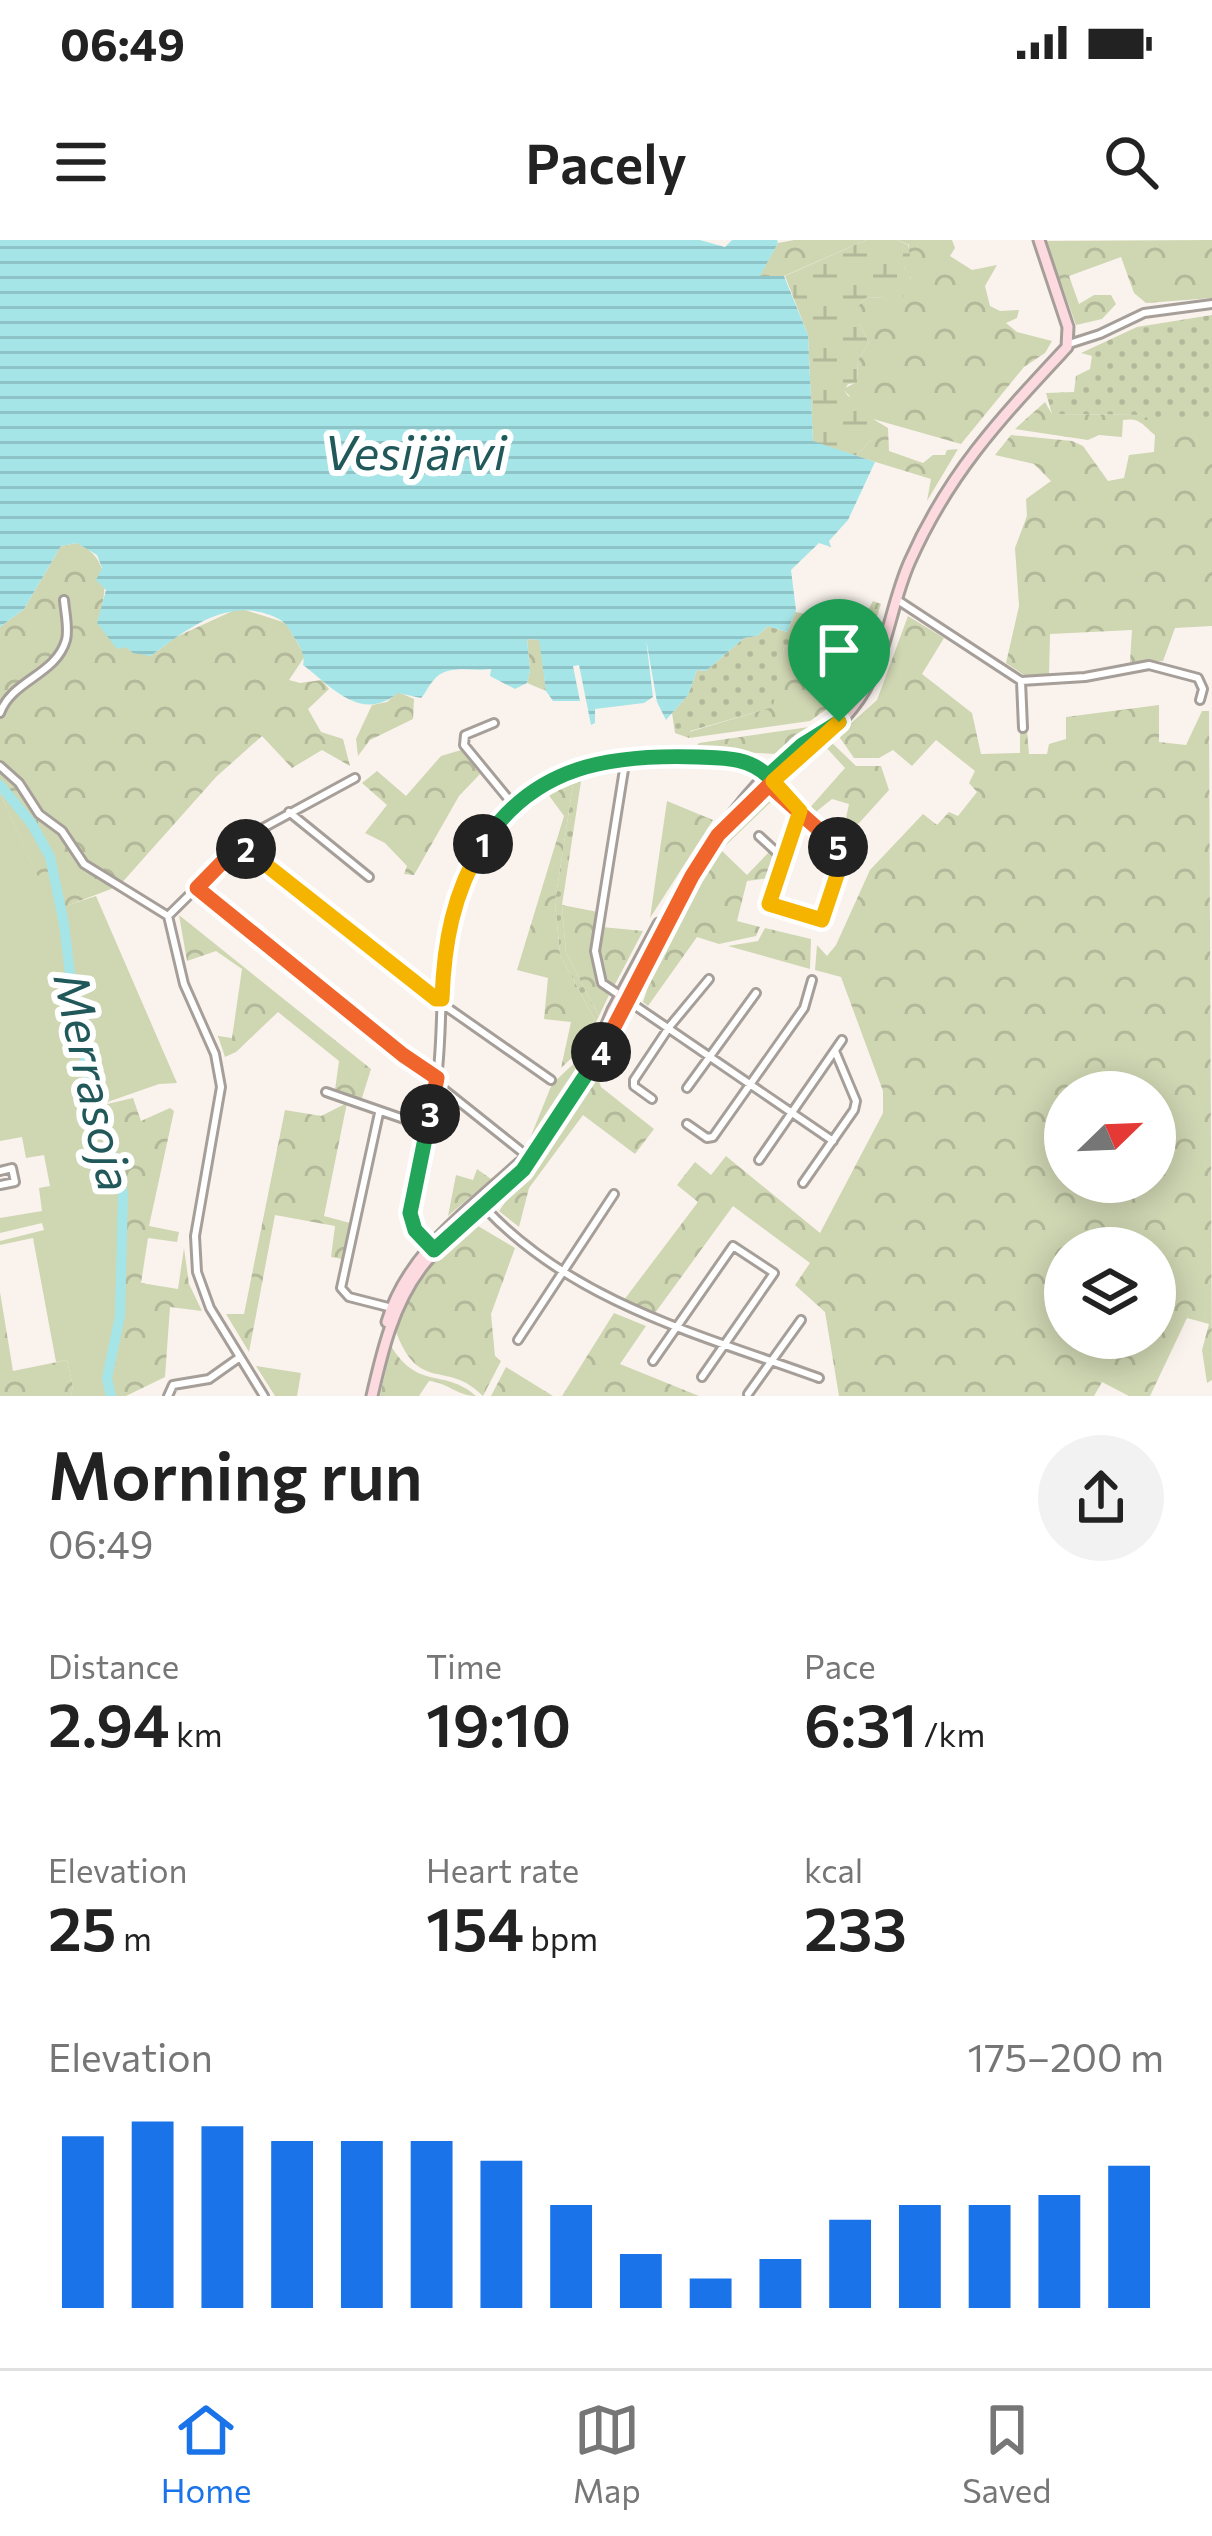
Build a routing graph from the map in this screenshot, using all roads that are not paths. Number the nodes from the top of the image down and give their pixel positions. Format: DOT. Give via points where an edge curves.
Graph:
graph roads {
  1 [pos="1039,240"];
  2 [pos="1212,304"];
  3 [pos="1069,339"];
  4 [pos="896,599"];
  5 [pos="64,600"];
  6 [pos="1022,681"];
  7 [pos="1200,700"];
  8 [pos="0,713"];
  9 [pos="494,723"];
  10 [pos="1023,728"];
  11 [pos="626,757"];
  12 [pos="0,766"];
  13 [pos="356,778"];
  14 [pos="768,781"];
  15 [pos="515,807"];
  16 [pos="800,811"];
  17 [pos="289,812"];
  18 [pos="759,836"];
  19 [pos="240,844"];
  20 [pos="784,859"];
  21 [pos="369,877"];
  22 [pos="197,888"];
  23 [pos="168,916"];
  24 [pos="709,979"];
  25 [pos="812,980"];
  26 [pos="756,992"];
  27 [pos="625,997"];
  28 [pos="442,1004"];
  29 [pos="670,1027"];
  30 [pos="842,1040"];
  31 [pos="835,1051"];
  32 [pos="710,1055"];
  33 [pos="551,1080"];
  34 [pos="437,1081"];
  35 [pos="751,1083"];
  36 [pos="687,1088"];
  37 [pos="326,1092"];
  38 [pos="652,1099"];
  39 [pos="792,1112"];
  40 [pos="379,1113"];
  41 [pos="687,1124"];
  42 [pos="427,1127"];
  43 [pos="833,1141"];
  44 [pos="521,1151"];
  45 [pos="759,1160"];
  46 [pos="0,1171"];
  47 [pos="803,1183"];
  48 [pos="0,1186"];
  49 [pos="614,1194"];
  50 [pos="482,1205"];
  51 [pos="432,1249"];
  52 [pos="562,1270"];
  53 [pos="394,1309"];
  54 [pos="801,1320"];
  55 [pos="676,1326"];
  56 [pos="518,1340"];
  57 [pos="726,1344"];
  58 [pos="240,1357"];
  59 [pos="653,1361"];
  60 [pos="773,1361"];
  61 [pos="702,1377"];
  62 [pos="819,1378"];
  63 [pos="748,1394"];
  64 [pos="168,1396"];
  65 [pos="264,1396"];
  66 [pos="372,1396"];
  1 -- 3 [label="street"];
  2 -- 3 [label="street" via="1144,313"];
  3 -- 4 [label="street" via="950,484"];
  4 -- 6 [label="street"];
  4 -- 14 [label="street" via="869,681 839,722"];
  5 -- 8 [label="street" via="65,643 9,693"];
  6 -- 7 [label="street" via="1158,666 1198,678"];
  6 -- 10 [label="street"];
  9 -- 15 [label="street" via="465,735 464,745"];
  11 -- 14 [label="street" via="730,759"];
  11 -- 15 [label="street" via="574,770"];
  11 -- 27 [label="street" via="595,951 602,983"];
  12 -- 23 [label="street" via="84,864"];
  13 -- 17 [label="street"];
  14 -- 16 [label="street"];
  14 -- 27 [label="street" via="728,817"];
  15 -- 28 [label="street" via="486,838 456,900"];
  16 -- 20 [label="street"];
  16 -- 20 [label="street" via="842,851 822,920 769,904"];
  17 -- 19 [label="street"];
  17 -- 21 [label="street"];
  18 -- 20 [label="street"];
  19 -- 22 [label="street"];
  19 -- 28 [label="street"];
  22 -- 23 [label="street"];
  22 -- 34 [label="street"];
  23 -- 58 [label="street" via="221,1087 195,1260 205,1298"];
  24 -- 29 [label="street"];
  25 -- 35 [label="street" via="804,1007"];
  26 -- 32 [label="street"];
  27 -- 29 [label="street"];
  27 -- 50 [label="street" via="540,1145"];
  28 -- 33 [label="street"];
  28 -- 34 [label="street"];
  29 -- 32 [label="street"];
  29 -- 38 [label="street" via="634,1080"];
  30 -- 31 [label="street"];
  31 -- 39 [label="street"];
  31 -- 43 [label="street" via="856,1101"];
  32 -- 35 [label="street"];
  32 -- 36 [label="street"];
  34 -- 42 [label="street"];
  34 -- 44 [label="street"];
  35 -- 39 [label="street"];
  35 -- 41 [label="street" via="713,1137"];
  37 -- 40 [label="street"];
  39 -- 43 [label="street"];
  39 -- 45 [label="street"];
  40 -- 42 [label="street"];
  40 -- 53 [label="street" via="341,1288"];
  42 -- 51 [label="street" via="410,1213"];
  43 -- 47 [label="street"];
  46 -- 48 [label="street" via="12,1168 15,1182"];
  49 -- 52 [label="street"];
  50 -- 51 [label="street"];
  50 -- 52 [label="street"];
  51 -- 53 [label="street" via="405,1278"];
  52 -- 55 [label="street"];
  52 -- 56 [label="street"];
  53 -- 66 [label="street"];
  54 -- 60 [label="street"];
  55 -- 57 [label="street"];
  55 -- 57 [label="street" via="733,1246 774,1274"];
  55 -- 59 [label="street"];
  57 -- 60 [label="street"];
  57 -- 61 [label="street"];
  58 -- 64 [label="street" via="209,1378 173,1384"];
  58 -- 65 [label="street"];
  60 -- 62 [label="street"];
  60 -- 63 [label="street"];
}
